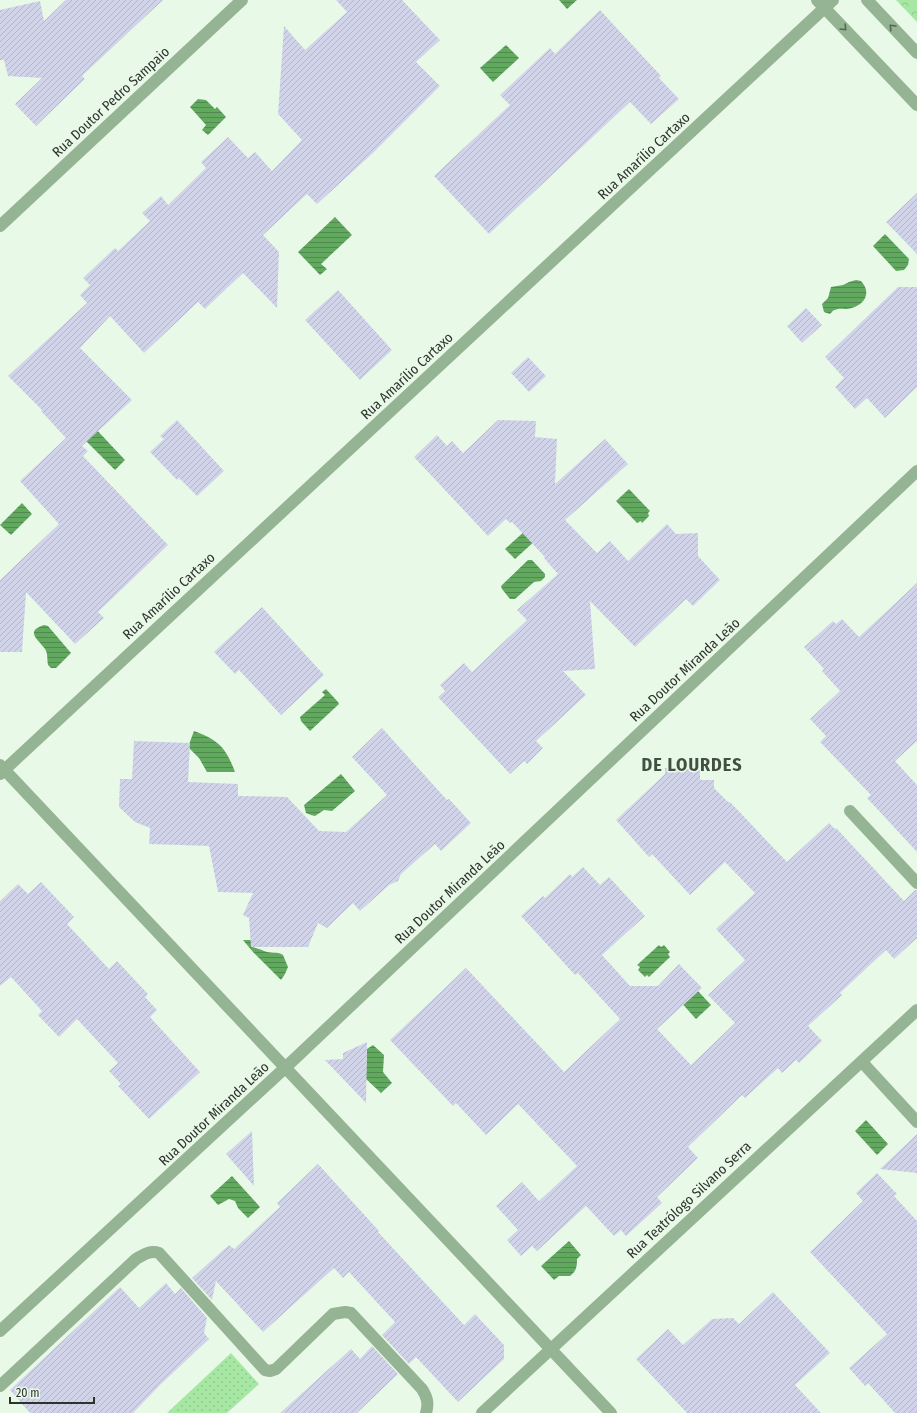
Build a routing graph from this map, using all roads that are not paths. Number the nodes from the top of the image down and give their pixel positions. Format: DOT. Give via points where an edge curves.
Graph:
graph roads {
  1 [pos="242,0"];
  2 [pos="867,0"];
  3 [pos="825,3"];
  4 [pos="917,53"];
  5 [pos="917,105"];
  6 [pos="0,226"];
  7 [pos="917,472"];
  8 [pos="2,769"];
  9 [pos="850,811"];
  10 [pos="917,883"];
  11 [pos="917,1010"];
  12 [pos="862,1062"];
  13 [pos="286,1067"];
  14 [pos="917,1122"];
  15 [pos="0,1331"];
  16 [pos="550,1349"];
  17 [pos="0,1386"];
  18 [pos="426,1413"];
  19 [pos="482,1413"];
  20 [pos="612,1413"];
  1 -- 6 [label="street, Rua Doutor Pedro Sampaio"];
  4 -- 2 [label="street, one-way"];
  3 -- 5 [label="street, one-way"];
  3 -- 8 [label="street, Rua Amarílio Cartaxo"];
  7 -- 13 [label="street, Rua Doutor Miranda Leão"];
  8 -- 13 [label="street"];
  9 -- 10 [label="street"];
  11 -- 12 [label="street, Rua Teatrólogo Silvano Serra"];
  12 -- 14 [label="street"];
  12 -- 16 [label="street, Rua Teatrólogo Silvano Serra"];
  13 -- 15 [label="street, Rua Doutor Miranda Leão"];
  13 -- 16 [label="street"];
  16 -- 19 [label="street, Rua Teatrólogo Silvano Serra"];
  16 -- 20 [label="street"];
  17 -- 18 [label="street" via="136,1259 148,1252 156,1252 265,1370 276,1369 333,1314 351,1313 422,1389 427,1398"];
}
